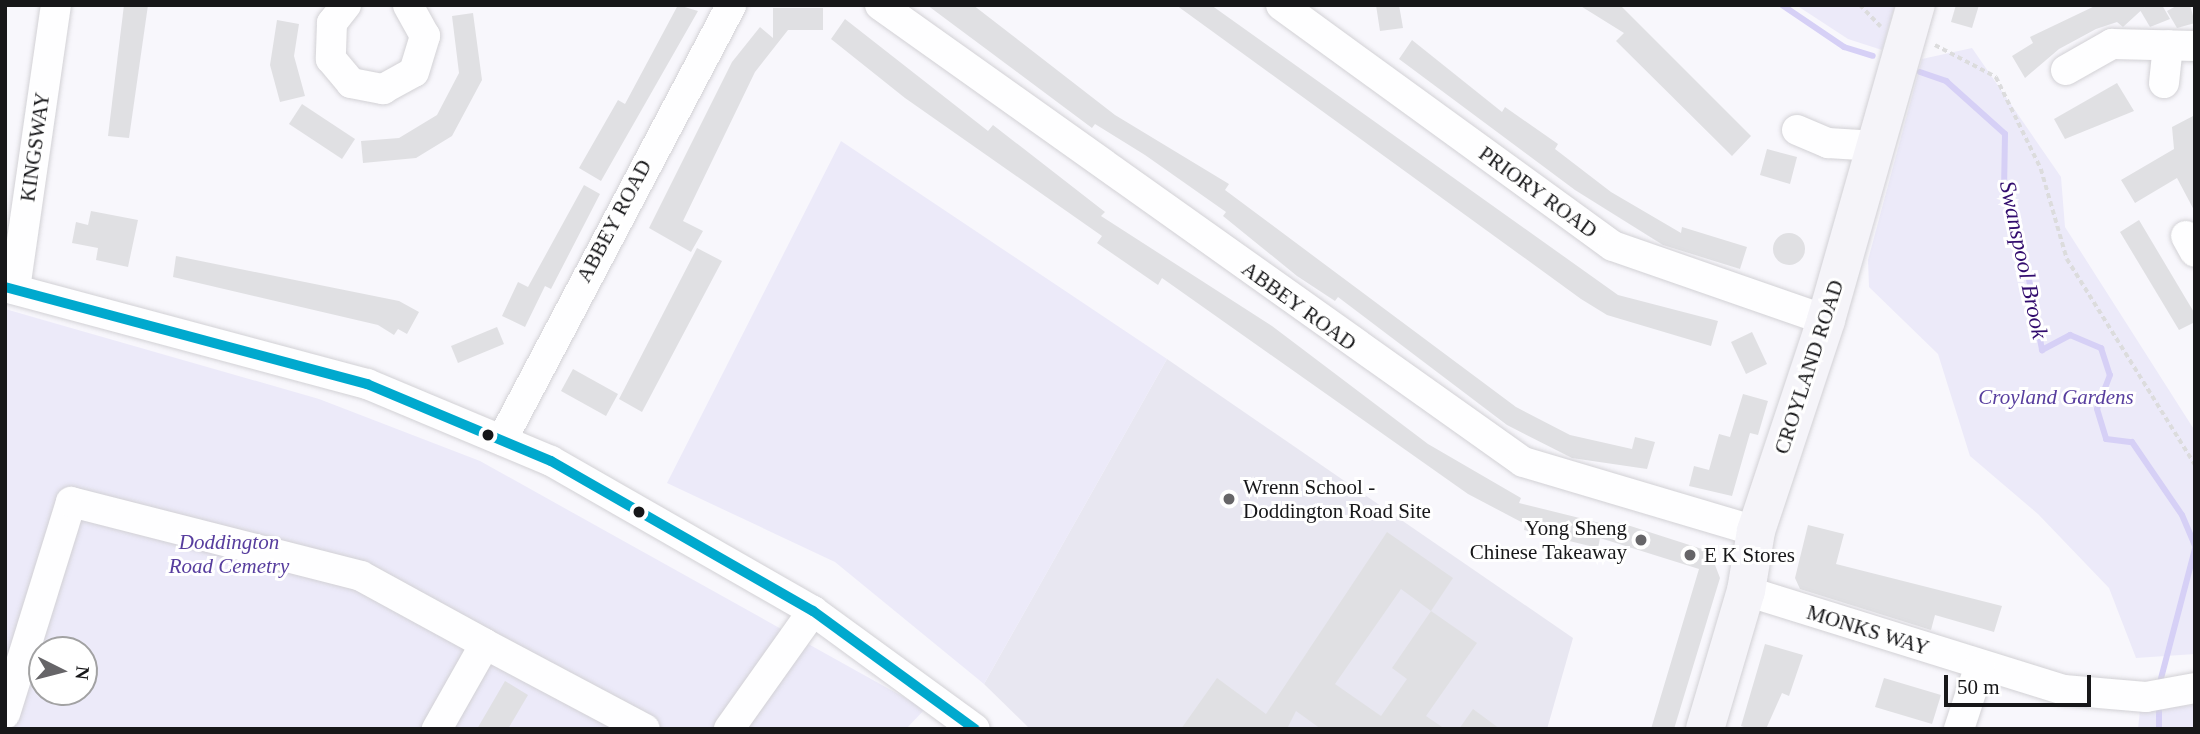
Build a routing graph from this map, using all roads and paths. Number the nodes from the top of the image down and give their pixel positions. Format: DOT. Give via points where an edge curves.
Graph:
graph roads {
  1 [pos="56,5"];
  2 [pos="346,5"];
  3 [pos="408,5"];
  4 [pos="732,5"];
  5 [pos="880,5"];
  6 [pos="1281,5"];
  7 [pos="1860,5"];
  8 [pos="1905,43"];
  9 [pos="2181,46"];
  10 [pos="2066,70"];
  11 [pos="2164,83"];
  12 [pos="1797,130"];
  13 [pos="1876,146"];
  14 [pos="10,288"];
  15 [pos="1826,320"];
  16 [pos="502,440"];
  17 [pos="2195,465"];
  18 [pos="1756,531"];
  19 [pos="1746,591"];
  20 [pos="813,611"];
  21 [pos="485,644"];
  22 [pos="1980,665"];
  23 [pos="2171,692"];
  24 [pos="5,714"];
  25 [pos="436,729"];
  26 [pos="645,729"];
  27 [pos="729,729"];
  28 [pos="975,729"];
  29 [pos="1705,729"];
  30 [pos="1959,729"];
  1 -- 14 [label="street, KINGSWAY"];
  2 -- 3 [label="street" via="332,23 331,58 351,83 383,89 414,72 425,36"];
  4 -- 16 [label="street, ABBEY ROAD"];
  5 -- 18 [label="street, ABBEY ROAD" via="1522,463"];
  6 -- 15 [label="street, PRIORY ROAD" via="1613,246"];
  7 -- 8 [label="path" via="1878,26"];
  8 -- 13 [label="main road, CROYLAND ROAD"];
  8 -- 17 [label="path" via="1996,77 2041,169 2067,259"];
  9 -- 10 [label="street" via="2112,44"];
  9 -- 11 [label="street"];
  12 -- 13 [label="street" via="1828,143"];
  13 -- 15 [label="main road, CROYLAND ROAD"];
  14 -- 16 [label="street" via="368,384"];
  15 -- 18 [label="main road, CROYLAND ROAD"];
  16 -- 20 [label="street" via="683,532"];
  18 -- 19 [label="main road, CROYLAND ROAD"];
  19 -- 22 [label="street, MONKS WAY"];
  19 -- 29 [label="main road, CROYLAND ROAD"];
  20 -- 27 [label="street" via="758,682"];
  20 -- 28 [label="street"];
  21 -- 24 [label="street" via="361,576 71,502"];
  21 -- 25 [label="street"];
  21 -- 26 [label="street"];
  22 -- 23 [label="street, MONKS WAY" via="2064,690"];
  22 -- 30 [label="street"];
}
